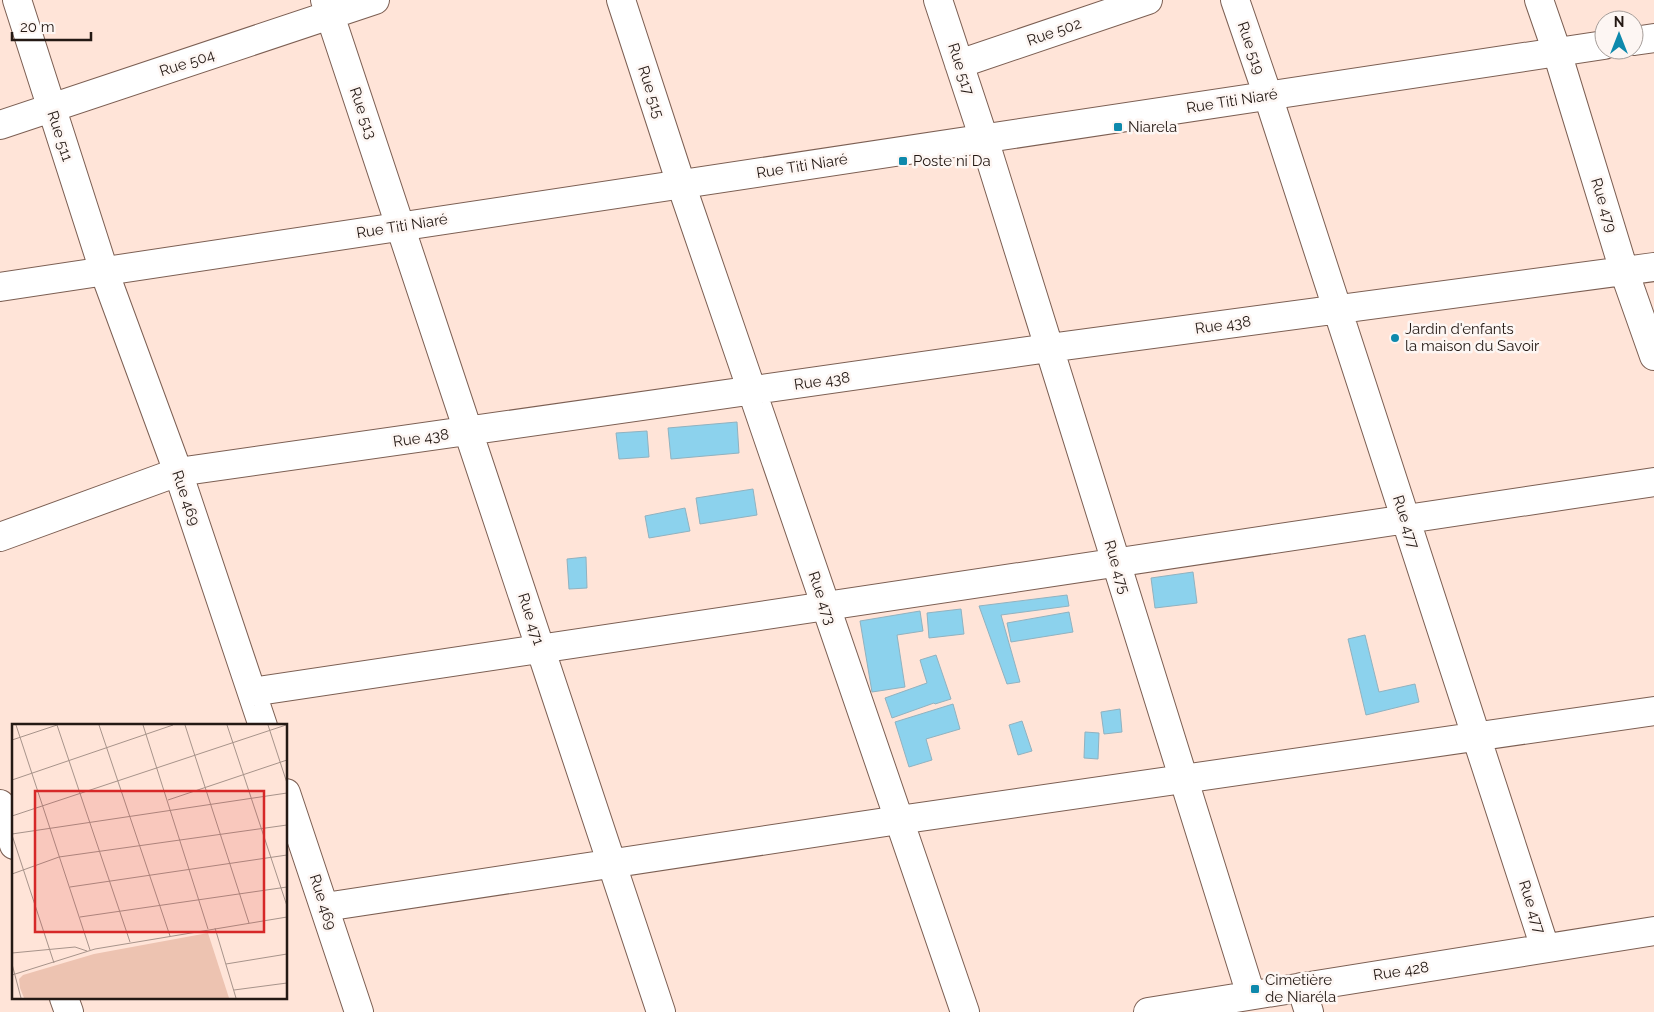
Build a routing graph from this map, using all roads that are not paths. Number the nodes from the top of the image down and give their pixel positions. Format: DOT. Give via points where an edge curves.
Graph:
graph roads {
  1 [pos="17,0"];
  2 [pos="375,0"];
  3 [pos="621,0"];
  4 [pos="938,0"];
  5 [pos="1148,0"];
  6 [pos="1235,0"];
  7 [pos="1539,0"];
  8 [pos="327,8"];
  9 [pos="1594,47"];
  10 [pos="1558,52"];
  11 [pos="959,64"];
  12 [pos="1268,96"];
  13 [pos="52,108"];
  14 [pos="0,125"];
  15 [pos="984,138"];
  16 [pos="680,184"];
  17 [pos="401,226"];
  18 [pos="1654,266"];
  19 [pos="104,271"];
  20 [pos="1624,271"];
  21 [pos="0,287"];
  22 [pos="1337,310"];
  23 [pos="1049,348"];
  24 [pos="1654,356"];
  25 [pos="752,392"];
  26 [pos="469,431"];
  27 [pos="178,472"];
  28 [pos="1654,482"];
  29 [pos="1406,520"];
  30 [pos="0,537"];
  31 [pos="1116,562"];
  32 [pos="825,606"];
  33 [pos="541,650"];
  34 [pos="252,692"];
  35 [pos="1654,710"];
  36 [pos="262,724"];
  37 [pos="1477,737"];
  38 [pos="1184,780"];
  39 [pos="288,799"];
  40 [pos="0,804"];
  41 [pos="899,820"];
  42 [pos="12,839"];
  43 [pos="612,864"];
  44 [pos="325,907"];
  45 [pos="1654,932"];
  46 [pos="1546,948"];
  47 [pos="1251,995"];
  48 [pos="65,1000"];
  49 [pos="1305,1000"];
  50 [pos="69,1012"];
  51 [pos="359,1012"];
  52 [pos="661,1012"];
  53 [pos="965,1012"];
  54 [pos="1148,1012"];
  1 -- 13 [label="street, Rue 511"];
  2 -- 8 [label="street, Rue 504"];
  3 -- 16 [label="street, Rue 515"];
  4 -- 11 [label="street, Rue 517"];
  5 -- 11 [label="street, Rue 502"];
  6 -- 12 [label="street, Rue 519"];
  7 -- 10 [label="street, Rue 479"];
  8 -- 13 [label="street, Rue 504"];
  8 -- 17 [label="street, Rue 513"];
  9 -- 10 [label="street, Rue Titi Niaré"];
  10 -- 12 [label="street, Rue Titi Niaré"];
  10 -- 20 [label="street, Rue 479"];
  11 -- 15 [label="street, Rue 517"];
  12 -- 15 [label="street, Rue Titi Niaré"];
  12 -- 22 [label="street, Rue 477"];
  13 -- 14 [label="street, Rue 504"];
  13 -- 19 [label="street, Rue 511"];
  15 -- 16 [label="street, Rue Titi Niaré"];
  15 -- 23 [label="street, Rue 475"];
  16 -- 17 [label="street, Rue Titi Niaré"];
  16 -- 25 [label="street, Rue 473"];
  17 -- 19 [label="street, Rue Titi Niaré"];
  17 -- 26 [label="street, Rue 471"];
  18 -- 20 [label="street, Rue 438"];
  19 -- 21 [label="street, Rue Titi Niaré"];
  19 -- 27 [label="street, Rue 469"];
  20 -- 22 [label="street, Rue 438"];
  20 -- 24 [label="street, Rue 479"];
  22 -- 23 [label="street, Rue 438"];
  22 -- 29 [label="street, Rue 477"];
  23 -- 25 [label="street, Rue 438"];
  23 -- 31 [label="street, Rue 475"];
  25 -- 26 [label="street, Rue 438"];
  25 -- 32 [label="street, Rue 473"];
  26 -- 27 [label="street, Rue 438"];
  26 -- 33 [label="street, Rue 471"];
  27 -- 30 [label="street, Rue 438"];
  27 -- 34 [label="street, Rue 469"];
  28 -- 29 [label="street"];
  29 -- 31 [label="street"];
  29 -- 37 [label="street, Rue 477"];
  31 -- 32 [label="street"];
  31 -- 38 [label="street, Rue 475"];
  32 -- 33 [label="street"];
  32 -- 41 [label="street, Rue 473"];
  33 -- 34 [label="street"];
  33 -- 43 [label="street, Rue 471"];
  34 -- 36 [label="street, Rue 469"];
  35 -- 37 [label="street"];
  37 -- 38 [label="street"];
  37 -- 46 [label="street, Rue 477"];
  38 -- 41 [label="street"];
  38 -- 47 [label="street, Rue 475"];
  39 -- 44 [label="street, Rue 469"];
  40 -- 42 [label="street"];
  41 -- 43 [label="street"];
  41 -- 53 [label="street, Rue 473"];
  43 -- 44 [label="street"];
  43 -- 52 [label="street, Rue 471"];
  44 -- 51 [label="street, Rue 469"];
  45 -- 46 [label="street, Rue 428"];
  46 -- 49 [label="street, Rue 428"];
  47 -- 49 [label="street, Rue 428"];
  47 -- 54 [label="street, Rue 428"];
  48 -- 50 [label="street"];
}
